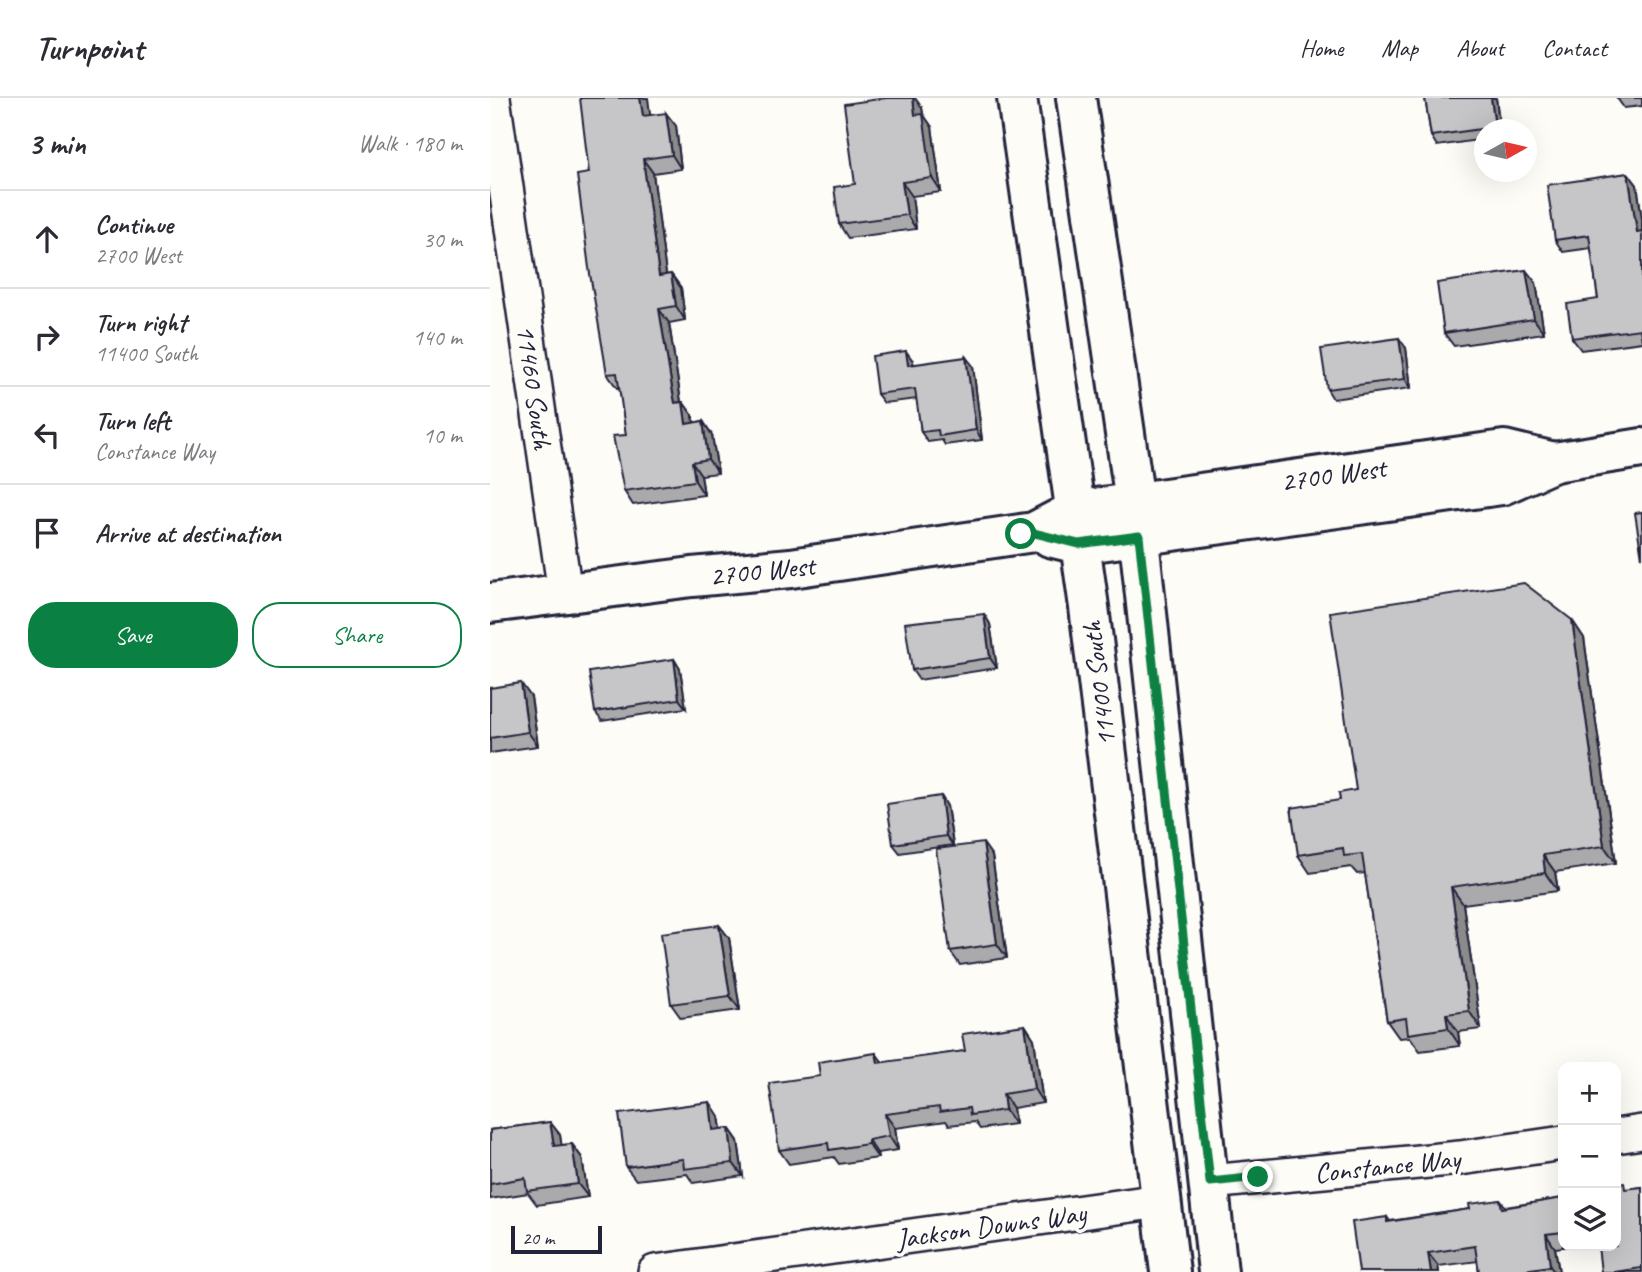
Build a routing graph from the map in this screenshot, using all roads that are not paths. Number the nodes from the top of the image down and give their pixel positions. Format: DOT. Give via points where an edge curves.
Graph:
graph roads {
  1 [pos="493,98"];
  2 [pos="1017,98"];
  3 [pos="1076,98"];
  4 [pos="1642,449"];
  5 [pos="1137,519"];
  6 [pos="1077,528"];
  7 [pos="565,593"];
  8 [pos="490,603"];
  9 [pos="1642,1132"];
  10 [pos="1621,1135"];
  11 [pos="1558,1144"];
  12 [pos="1210,1182"];
  13 [pos="1160,1201"];
  14 [pos="655,1272"];
  15 [pos="1170,1272"];
  16 [pos="1218,1272"];
  1 -- 7 [label="street, 11460 South"];
  2 -- 6 [label="main road, 11400 South"];
  3 -- 5 [label="main road, 11400 South"];
  4 -- 5 [label="main road, 2700 West" via="1553,462 1502,485"];
  5 -- 6 [label="main road, 2700 West"];
  5 -- 12 [label="main road, 11400 South"];
  6 -- 7 [label="main road, 2700 West" via="792,568"];
  6 -- 13 [label="main road, 11400 South"];
  7 -- 8 [label="main road, 2700 West"];
  9 -- 10 [label="street"];
  11 -- 12 [label="street, Constance Way"];
  12 -- 16 [label="main road, 11400 South"];
  13 -- 14 [label="street, Jackson Downs Way"];
  13 -- 15 [label="main road, 11400 South"];
}
